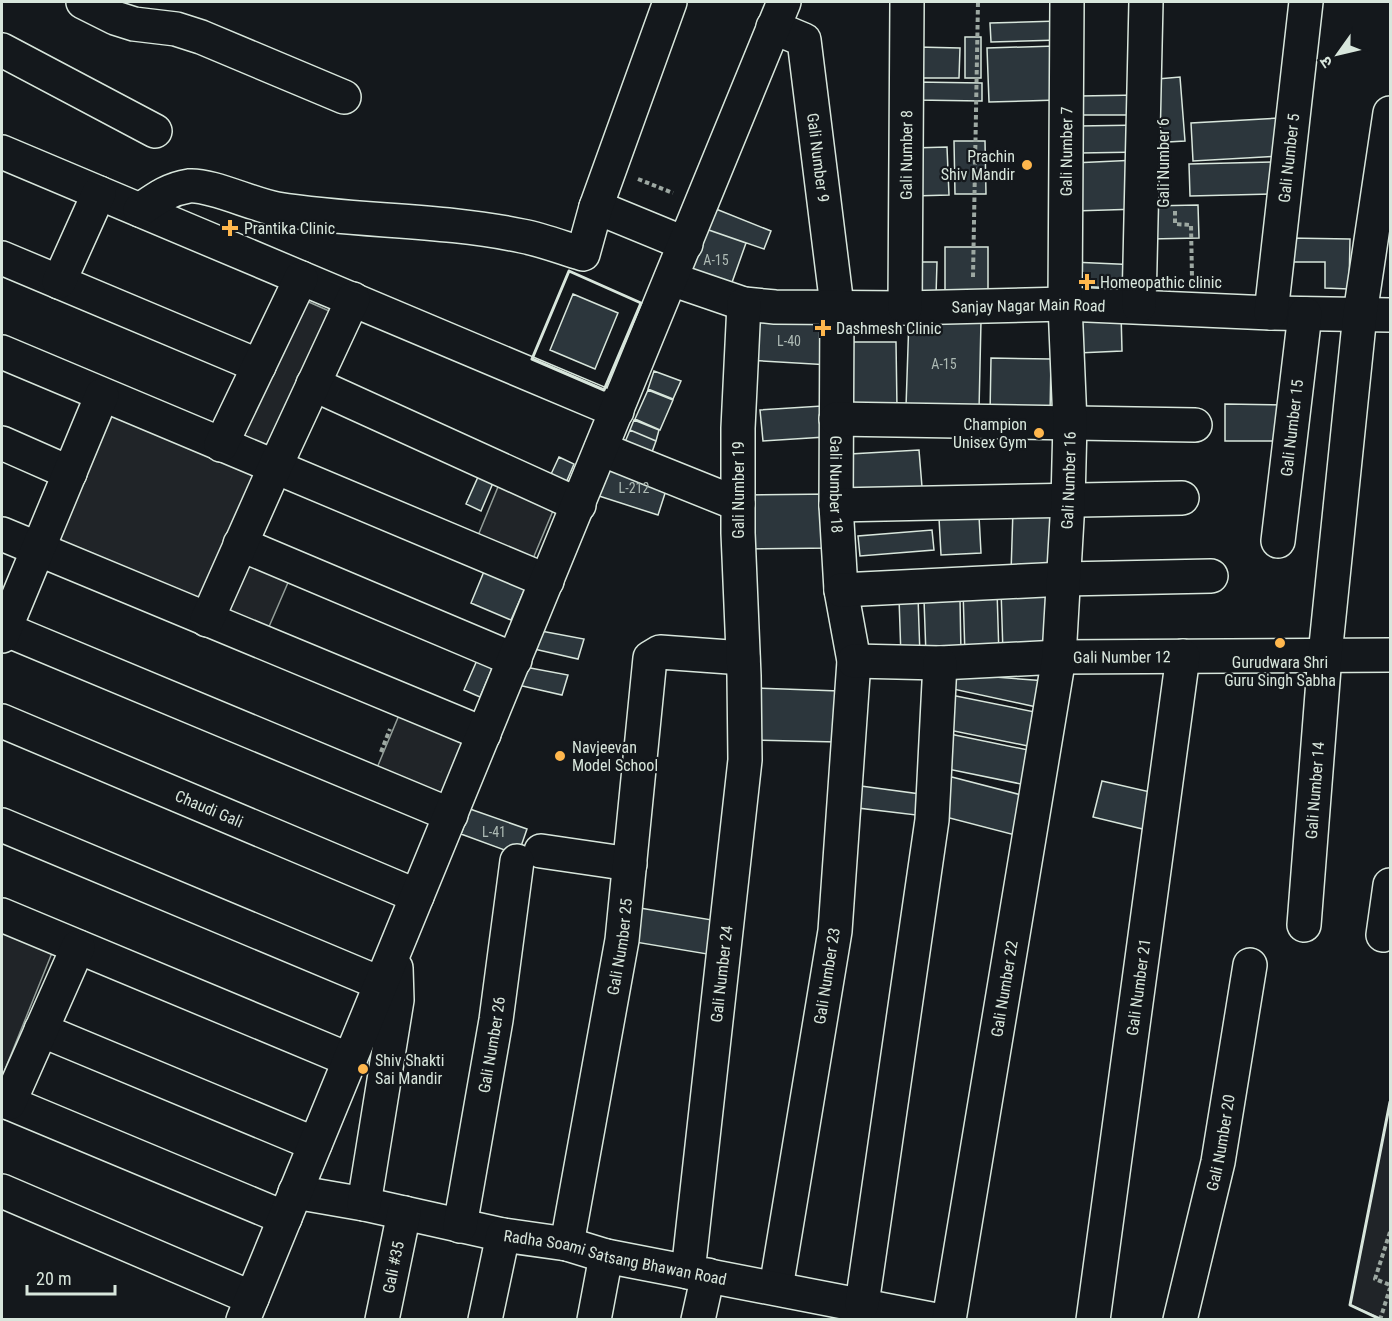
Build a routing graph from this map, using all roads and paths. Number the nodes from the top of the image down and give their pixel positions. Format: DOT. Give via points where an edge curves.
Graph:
graph roads {
  1 [pos="83,2"];
  2 [pos="670,2"];
  3 [pos="908,2"];
  4 [pos="978,2"];
  5 [pos="1067,2"];
  6 [pos="1146,2"];
  7 [pos="1306,2"];
  8 [pos="779,14"];
  9 [pos="2,50"];
  10 [pos="344,97"];
  11 [pos="1390,113"];
  12 [pos="155,131"];
  13 [pos="2,152"];
  14 [pos="610,169"];
  15 [pos="99,193"];
  16 [pos="1175,201"];
  17 [pos="702,204"];
  18 [pos="596,207"];
  19 [pos="140,210"];
  20 [pos="686,244"];
  21 [pos="2,258"];
  22 [pos="301,278"];
  23 [pos="671,279"];
  24 [pos="59,282"];
  25 [pos="352,299"];
  26 [pos="744,304"];
  27 [pos="1065,304"];
  28 [pos="837,306"];
  29 [pos="972,306"];
  30 [pos="1139,306"];
  31 [pos="905,308"];
  32 [pos="1193,309"];
  33 [pos="1271,313"];
  34 [pos="1305,314"];
  35 [pos="1375,314"];
  36 [pos="2,352"];
  37 [pos="259,366"];
  38 [pos="313,384"];
  39 [pos="102,395"];
  40 [pos="617,411"];
  41 [pos="836,420"];
  42 [pos="1070,423"];
  43 [pos="1195,425"];
  44 [pos="2,443"];
  45 [pos="221,445"];
  46 [pos="601,449"];
  47 [pos="274,467"];
  48 [pos="70,473"];
  49 [pos="1182,498"];
  50 [pos="1068,501"];
  51 [pos="738,504"];
  52 [pos="579,505"];
  53 [pos="836,506"];
  54 [pos="2,534"];
  55 [pos="1278,541"];
  56 [pos="240,544"];
  57 [pos="38,550"];
  58 [pos="1211,576"];
  59 [pos="1064,579"];
  60 [pos="547,581"];
  61 [pos="841,590"];
  62 [pos="207,620"];
  63 [pos="2,631"];
  64 [pos="1325,655"];
  65 [pos="1390,655"];
  66 [pos="1183,656"];
  67 [pos="1059,657"];
  68 [pos="515,660"];
  69 [pos="854,661"];
  70 [pos="940,663"];
  71 [pos="744,667"];
  72 [pos="401,700"];
  73 [pos="2,722"];
  74 [pos="484,734"];
  75 [pos="369,781"];
  76 [pos="451,815"];
  77 [pos="2,825"];
  78 [pos="630,864"];
  79 [pos="1390,885"];
  80 [pos="417,896"];
  81 [pos="2,915"];
  82 [pos="1304,925"];
  83 [pos="1383,935"];
  84 [pos="78,947"];
  85 [pos="396,948"];
  86 [pos="1250,965"];
  87 [pos="382,984"];
  88 [pos="41,1030"];
  89 [pos="350,1060"];
  90 [pos="5,1101"];
  91 [pos="315,1144"];
  92 [pos="2,1191"];
  93 [pos="364,1204"];
  94 [pos="290,1205"];
  95 [pos="404,1213"];
  96 [pos="460,1226"];
  97 [pos="1390,1232"];
  98 [pos="502,1235"];
  99 [pos="567,1244"];
  100 [pos="606,1256"];
  101 [pos="698,1273"];
  102 [pos="1390,1286"];
  103 [pos="776,1288"];
  104 [pos="844,1308"];
  105 [pos="248,1309"];
  106 [pos="382,1320"];
  107 [pos="485,1320"];
  108 [pos="594,1320"];
  109 [pos="698,1320"];
  110 [pos="936,1320"];
  111 [pos="949,1320"];
  112 [pos="1093,1320"];
  113 [pos="1180,1320"];
  114 [pos="1380,1320"];
  1 -- 10 [label="street" via="134,24 176,29 201,37"];
  2 -- 14 [label="street"];
  3 -- 31 [label="street, Gali Number 8"];
  4 -- 29 [label="path"];
  5 -- 27 [label="street, Gali Number 7"];
  6 -- 30 [label="street"];
  7 -- 33 [label="street, Gali Number 5"];
  8 -- 17 [label="street"];
  8 -- 28 [label="street, Gali Number 9" via="804,40"];
  9 -- 12 [label="street"];
  11 -- 35 [label="street, Gali Number 14"];
  13 -- 15 [label="street"];
  14 -- 17 [label="path"];
  14 -- 18 [label="street"];
  15 -- 19 [label="street"];
  15 -- 24 [label="street"];
  16 -- 32 [label="path, Gali Number 6" via="1175,224 1191,225"];
  17 -- 20 [label="street"];
  18 -- 19 [label="street" via="584,254 523,236 271,208 190,186 165,193"];
  18 -- 20 [label="street"];
  19 -- 22 [label="street"];
  20 -- 23 [label="street"];
  21 -- 24 [label="street"];
  22 -- 25 [label="street"];
  22 -- 37 [label="street"];
  23 -- 26 [label="street, Sanjay Nagar Main Road"];
  23 -- 40 [label="street"];
  24 -- 37 [label="street"];
  25 -- 38 [label="street"];
  25 -- 40 [label="street"];
  26 -- 28 [label="street, Sanjay Nagar Main Road"];
  26 -- 51 [label="street, Gali Number 19"];
  27 -- 29 [label="street, Sanjay Nagar Main Road"];
  27 -- 30 [label="street, Sanjay Nagar Main Road"];
  27 -- 42 [label="street, Gali Number 16"];
  28 -- 31 [label="street, Sanjay Nagar Main Road"];
  28 -- 41 [label="street, Gali Number 18"];
  29 -- 31 [label="street, Sanjay Nagar Main Road"];
  30 -- 32 [label="street, Sanjay Nagar Main Road"];
  32 -- 33 [label="street, Sanjay Nagar Main Road"];
  33 -- 34 [label="street, Sanjay Nagar Main Road"];
  34 -- 35 [label="street, Sanjay Nagar Main Road"];
  34 -- 55 [label="street, Gali Number 15"];
  35 -- 64 [label="street, Gali Number 14"];
  36 -- 39 [label="street"];
  37 -- 45 [label="street"];
  38 -- 47 [label="street"];
  38 -- 52 [label="street"];
  39 -- 45 [label="street"];
  39 -- 48 [label="street"];
  40 -- 46 [label="street"];
  41 -- 42 [label="street"];
  41 -- 53 [label="street, Gali Number 18"];
  42 -- 43 [label="street"];
  42 -- 50 [label="street, Gali Number 16"];
  44 -- 48 [label="street"];
  45 -- 47 [label="street"];
  46 -- 51 [label="street"];
  46 -- 52 [label="street"];
  47 -- 56 [label="street"];
  47 -- 60 [label="street"];
  48 -- 57 [label="street"];
  49 -- 50 [label="street"];
  50 -- 53 [label="street"];
  50 -- 59 [label="street, Gali Number 16"];
  51 -- 71 [label="street, Gali Number 19"];
  52 -- 60 [label="street"];
  53 -- 61 [label="street, Gali Number 18"];
  54 -- 57 [label="street"];
  56 -- 62 [label="street"];
  56 -- 68 [label="street"];
  57 -- 62 [label="street"];
  57 -- 63 [label="street"];
  58 -- 59 [label="street"];
  59 -- 61 [label="street"];
  59 -- 67 [label="street, Gali Number 16"];
  60 -- 68 [label="street"];
  61 -- 69 [label="street, Gali Number 18"];
  62 -- 72 [label="street"];
  63 -- 75 [label="street"];
  64 -- 65 [label="street, Gali Number 12"];
  64 -- 66 [label="street, Gali Number 12"];
  64 -- 82 [label="street, Gali Number 14"];
  66 -- 67 [label="street, Gali Number 12"];
  66 -- 112 [label="street, Gali Number 21"];
  67 -- 70 [label="street, Gali Number 12"];
  67 -- 111 [label="street, Gali Number 22"];
  68 -- 74 [label="street"];
  69 -- 70 [label="street, Gali Number 12"];
  69 -- 103 [label="street, Gali Number 23" via="835,931"];
  70 -- 104 [label="street" via="932,820"];
  71 -- 78 [label="street, Gali Number 25" via="660,652 650,658"];
  71 -- 101 [label="street, Gali Number 24" via="745,760"];
  72 -- 74 [label="street"];
  72 -- 75 [label="path"];
  73 -- 80 [label="street, Chaudi Gali"];
  74 -- 76 [label="street"];
  75 -- 76 [label="street"];
  76 -- 80 [label="street"];
  77 -- 87 [label="street"];
  78 -- 96 [label="street, Gali Number 26" via="529,856"];
  78 -- 99 [label="street, Gali Number 25" via="622,940"];
  79 -- 83 [label="street"];
  80 -- 85 [label="street"];
  81 -- 84 [label="street"];
  84 -- 88 [label="street"];
  84 -- 89 [label="street"];
  85 -- 87 [label="street"];
  85 -- 93 [label="street" via="397,1000"];
  86 -- 113 [label="street, Gali Number 20" via="1218,1162"];
  87 -- 89 [label="street"];
  88 -- 90 [label="street"];
  88 -- 91 [label="street"];
  89 -- 91 [label="street"];
  90 -- 94 [label="street, Radha Soami Satsang Bhawan Road"];
  91 -- 94 [label="street"];
  92 -- 105 [label="street"];
  93 -- 94 [label="street, Radha Soami Satsang Bhawan Road"];
  93 -- 95 [label="street, Radha Soami Satsang Bhawan Road"];
  94 -- 105 [label="street"];
  95 -- 96 [label="street, Radha Soami Satsang Bhawan Road"];
  95 -- 106 [label="street, Gali #35"];
  96 -- 98 [label="street, Radha Soami Satsang Bhawan Road"];
  97 -- 102 [label="path" via="1375,1279"];
  98 -- 99 [label="street, Radha Soami Satsang Bhawan Road"];
  98 -- 107 [label="street"];
  99 -- 100 [label="street, Radha Soami Satsang Bhawan Road"];
  100 -- 101 [label="street, Radha Soami Satsang Bhawan Road"];
  100 -- 108 [label="street"];
  101 -- 103 [label="street, Radha Soami Satsang Bhawan Road"];
  101 -- 109 [label="street, Gali Number 24"];
  102 -- 114 [label="path"];
  103 -- 104 [label="street, Radha Soami Satsang Bhawan Road"];
  104 -- 110 [label="street, Radha Soami Satsang Bhawan Road"];
}
